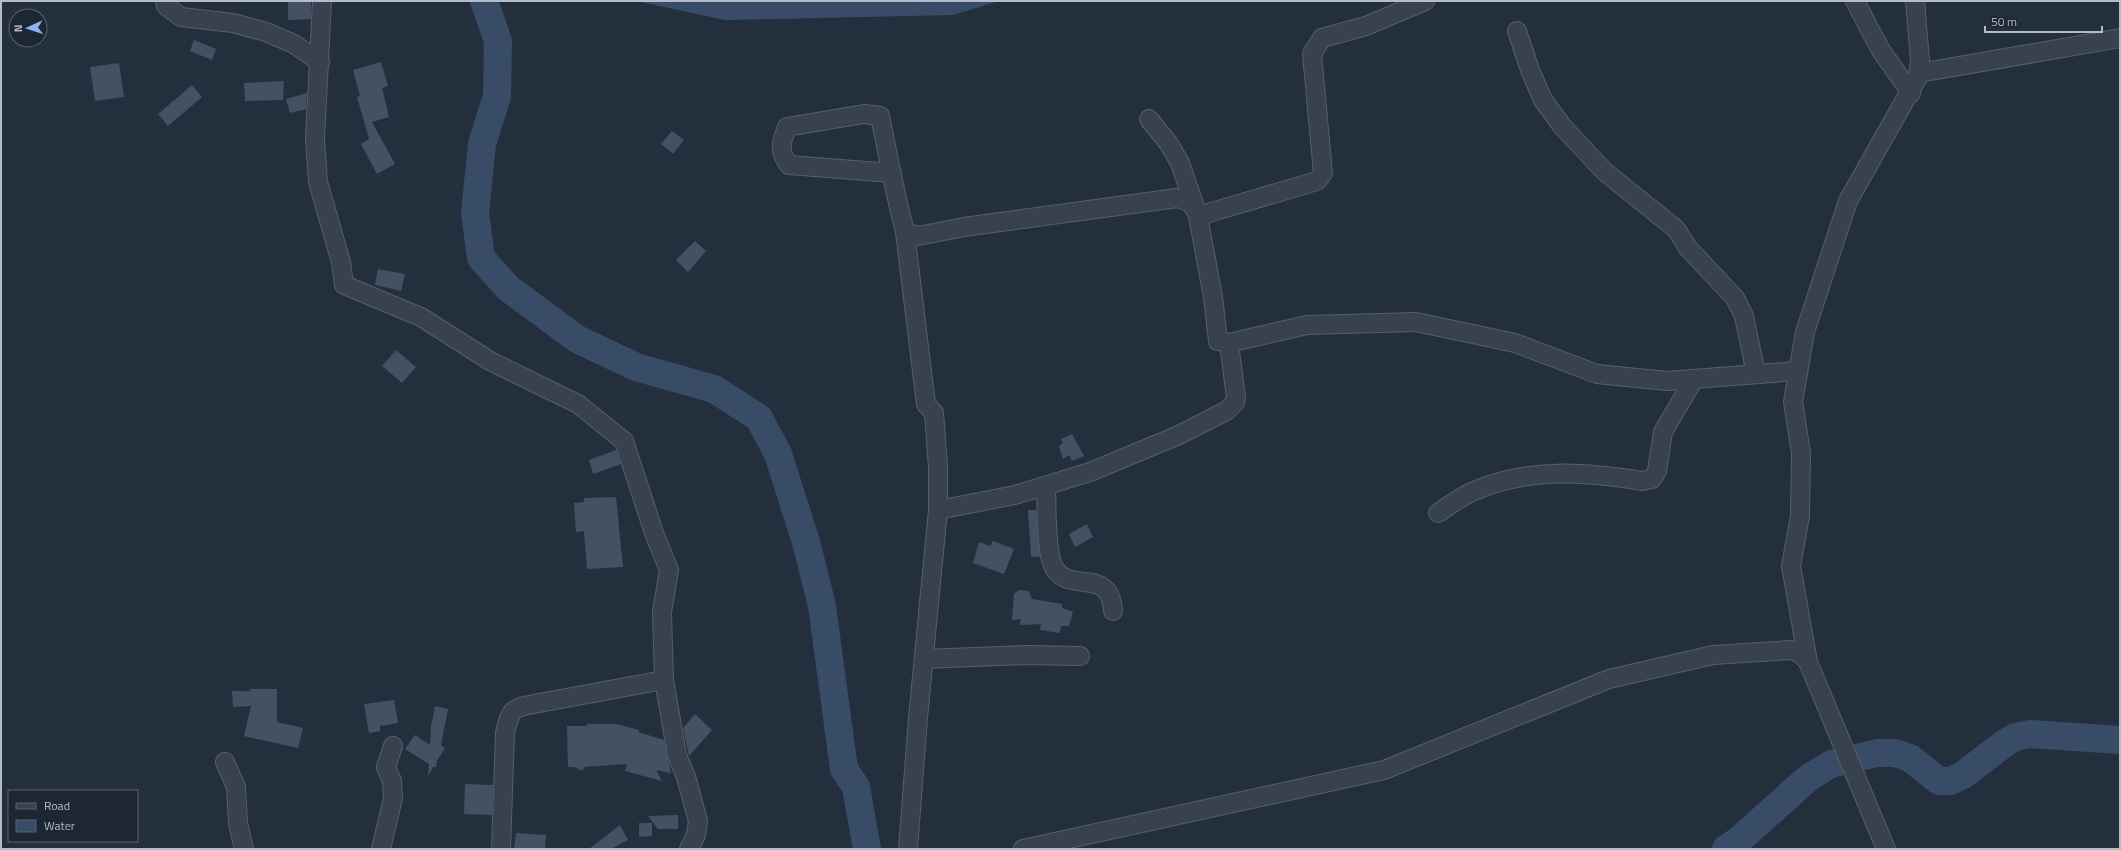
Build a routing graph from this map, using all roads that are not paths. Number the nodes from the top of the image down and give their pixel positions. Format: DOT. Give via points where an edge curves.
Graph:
graph roads {
  1 [pos="165,1"];
  2 [pos="322,1"];
  3 [pos="1425,1"];
  4 [pos="1855,1"];
  5 [pos="1915,1"];
  6 [pos="1517,31"];
  7 [pos="2120,38"];
  8 [pos="320,62"];
  9 [pos="1919,73"];
  10 [pos="1911,93"];
  11 [pos="1149,119"];
  12 [pos="892,173"];
  13 [pos="1196,212"];
  14 [pos="905,232"];
  15 [pos="1229,343"];
  16 [pos="1798,371"];
  17 [pos="1756,374"];
  18 [pos="1694,379"];
  19 [pos="1046,487"];
  20 [pos="938,510"];
  21 [pos="1438,513"];
  22 [pos="1113,611"];
  23 [pos="1080,656"];
  24 [pos="924,659"];
  25 [pos="1808,662"];
  26 [pos="664,680"];
  27 [pos="393,746"];
  28 [pos="225,762"];
  29 [pos="244,849"];
  30 [pos="381,849"];
  31 [pos="501,849"];
  32 [pos="689,849"];
  33 [pos="908,849"];
  34 [pos="1023,849"];
  35 [pos="1886,849"];
  1 -- 8 [label="street" via="166,6 181,17 233,23 266,32 294,44"];
  2 -- 8 [label="street"];
  3 -- 13 [label="street" via="1366,26 1322,38 1312,54 1323,173 1317,181"];
  4 -- 10 [label="street" via="1880,49"];
  5 -- 9 [label="street"];
  6 -- 17 [label="street" via="1543,100 1562,126 1605,172 1676,229 1688,248 1736,298 1744,316"];
  7 -- 9 [label="street"];
  8 -- 26 [label="street" via="315,139 318,182 341,262 344,285 421,317 490,361 578,404 624,441 669,570 662,612"];
  9 -- 10 [label="street"];
  10 -- 16 [label="street" via="1848,201 1805,332"];
  11 -- 13 [label="street" via="1180,163"];
  12 -- 12 [label="street" via="880,116 864,114 787,127 781,142 782,156 789,165"];
  12 -- 14 [label="street" via="896,201"];
  13 -- 14 [label="street" via="1188,201 1177,198 964,227 918,236"];
  13 -- 15 [label="street" via="1213,297 1218,341"];
  14 -- 20 [label="street" via="926,404 934,413"];
  15 -- 18 [label="street" via="1307,325 1416,322 1515,343 1597,374 1667,381"];
  15 -- 19 [label="street" via="1236,398 1228,410 1179,435 1090,472"];
  16 -- 17 [label="street"];
  16 -- 25 [label="street" via="1793,402 1801,453 1800,516 1791,566"];
  17 -- 18 [label="street"];
  18 -- 21 [label="street" via="1663,432 1657,471 1652,479 1642,481 1572,472 1533,475 1485,486"];
  19 -- 20 [label="street"];
  19 -- 22 [label="street" via="1049,552 1055,570 1068,579 1096,583 1103,587 1110,595"];
  20 -- 24 [label="street"];
  23 -- 24 [label="street" via="1026,655"];
  24 -- 33 [label="street"];
  25 -- 34 [label="street" via="1801,654 1791,650 1713,655 1610,679 1384,770"];
  25 -- 35 [label="street"];
  26 -- 31 [label="street" via="522,706 512,712 505,733"];
  26 -- 32 [label="street" via="677,756 698,821 696,836"];
  27 -- 30 [label="street" via="386,768 392,781 393,798"];
  28 -- 29 [label="street" via="236,787 237,815"];
}
